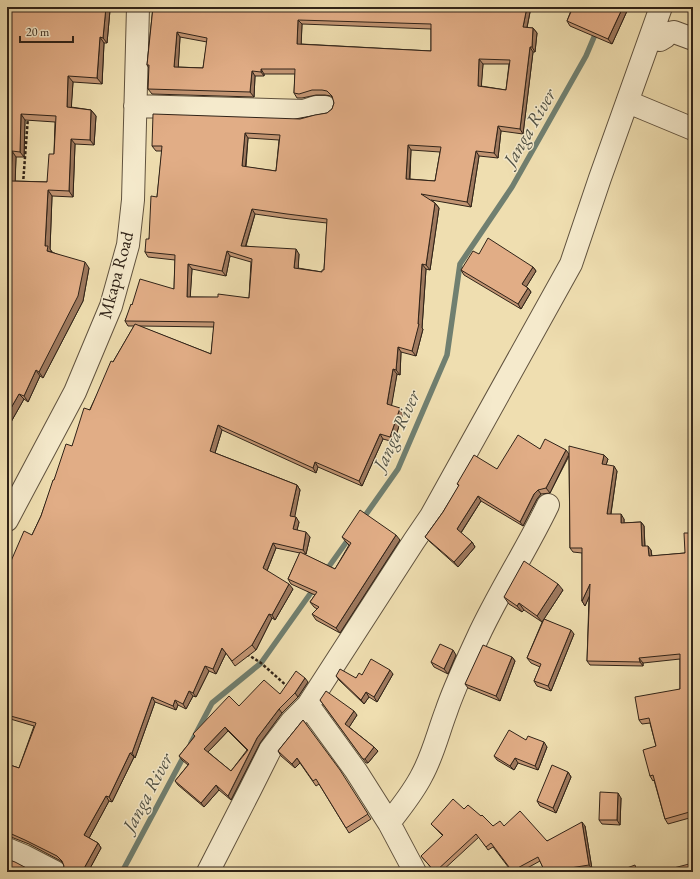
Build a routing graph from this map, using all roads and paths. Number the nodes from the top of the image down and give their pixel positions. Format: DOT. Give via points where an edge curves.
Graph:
graph roads {
  1 [pos="138,7"];
  2 [pos="661,7"];
  3 [pos="651,36"];
  4 [pos="693,39"];
  5 [pos="628,102"];
  6 [pos="135,106"];
  7 [pos="325,107"];
  8 [pos="28,116"];
  9 [pos="693,129"];
  10 [pos="23,184"];
  11 [pos="548,504"];
  12 [pos="7,520"];
  13 [pos="242,652"];
  14 [pos="308,704"];
  15 [pos="389,823"];
  16 [pos="7,849"];
  17 [pos="54,872"];
  18 [pos="208,872"];
  19 [pos="415,872"];
  1 -- 6 [label="street, Mkapa Road"];
  2 -- 3 [label="street"];
  3 -- 4 [label="street" via="660,40 674,32"];
  3 -- 5 [label="street"];
  5 -- 9 [label="street"];
  5 -- 14 [label="street" via="572,264 431,516"];
  6 -- 7 [label="street" via="304,111"];
  6 -- 12 [label="street, Mkapa Road" via="128,245 111,306 75,392"];
  8 -- 10 [label="path"];
  11 -- 15 [label="street" via="477,639 446,710 423,775"];
  13 -- 14 [label="path" via="261,663"];
  14 -- 15 [label="street"];
  14 -- 18 [label="street" via="270,750"];
  15 -- 19 [label="street"];
  16 -- 17 [label="street"];
}
